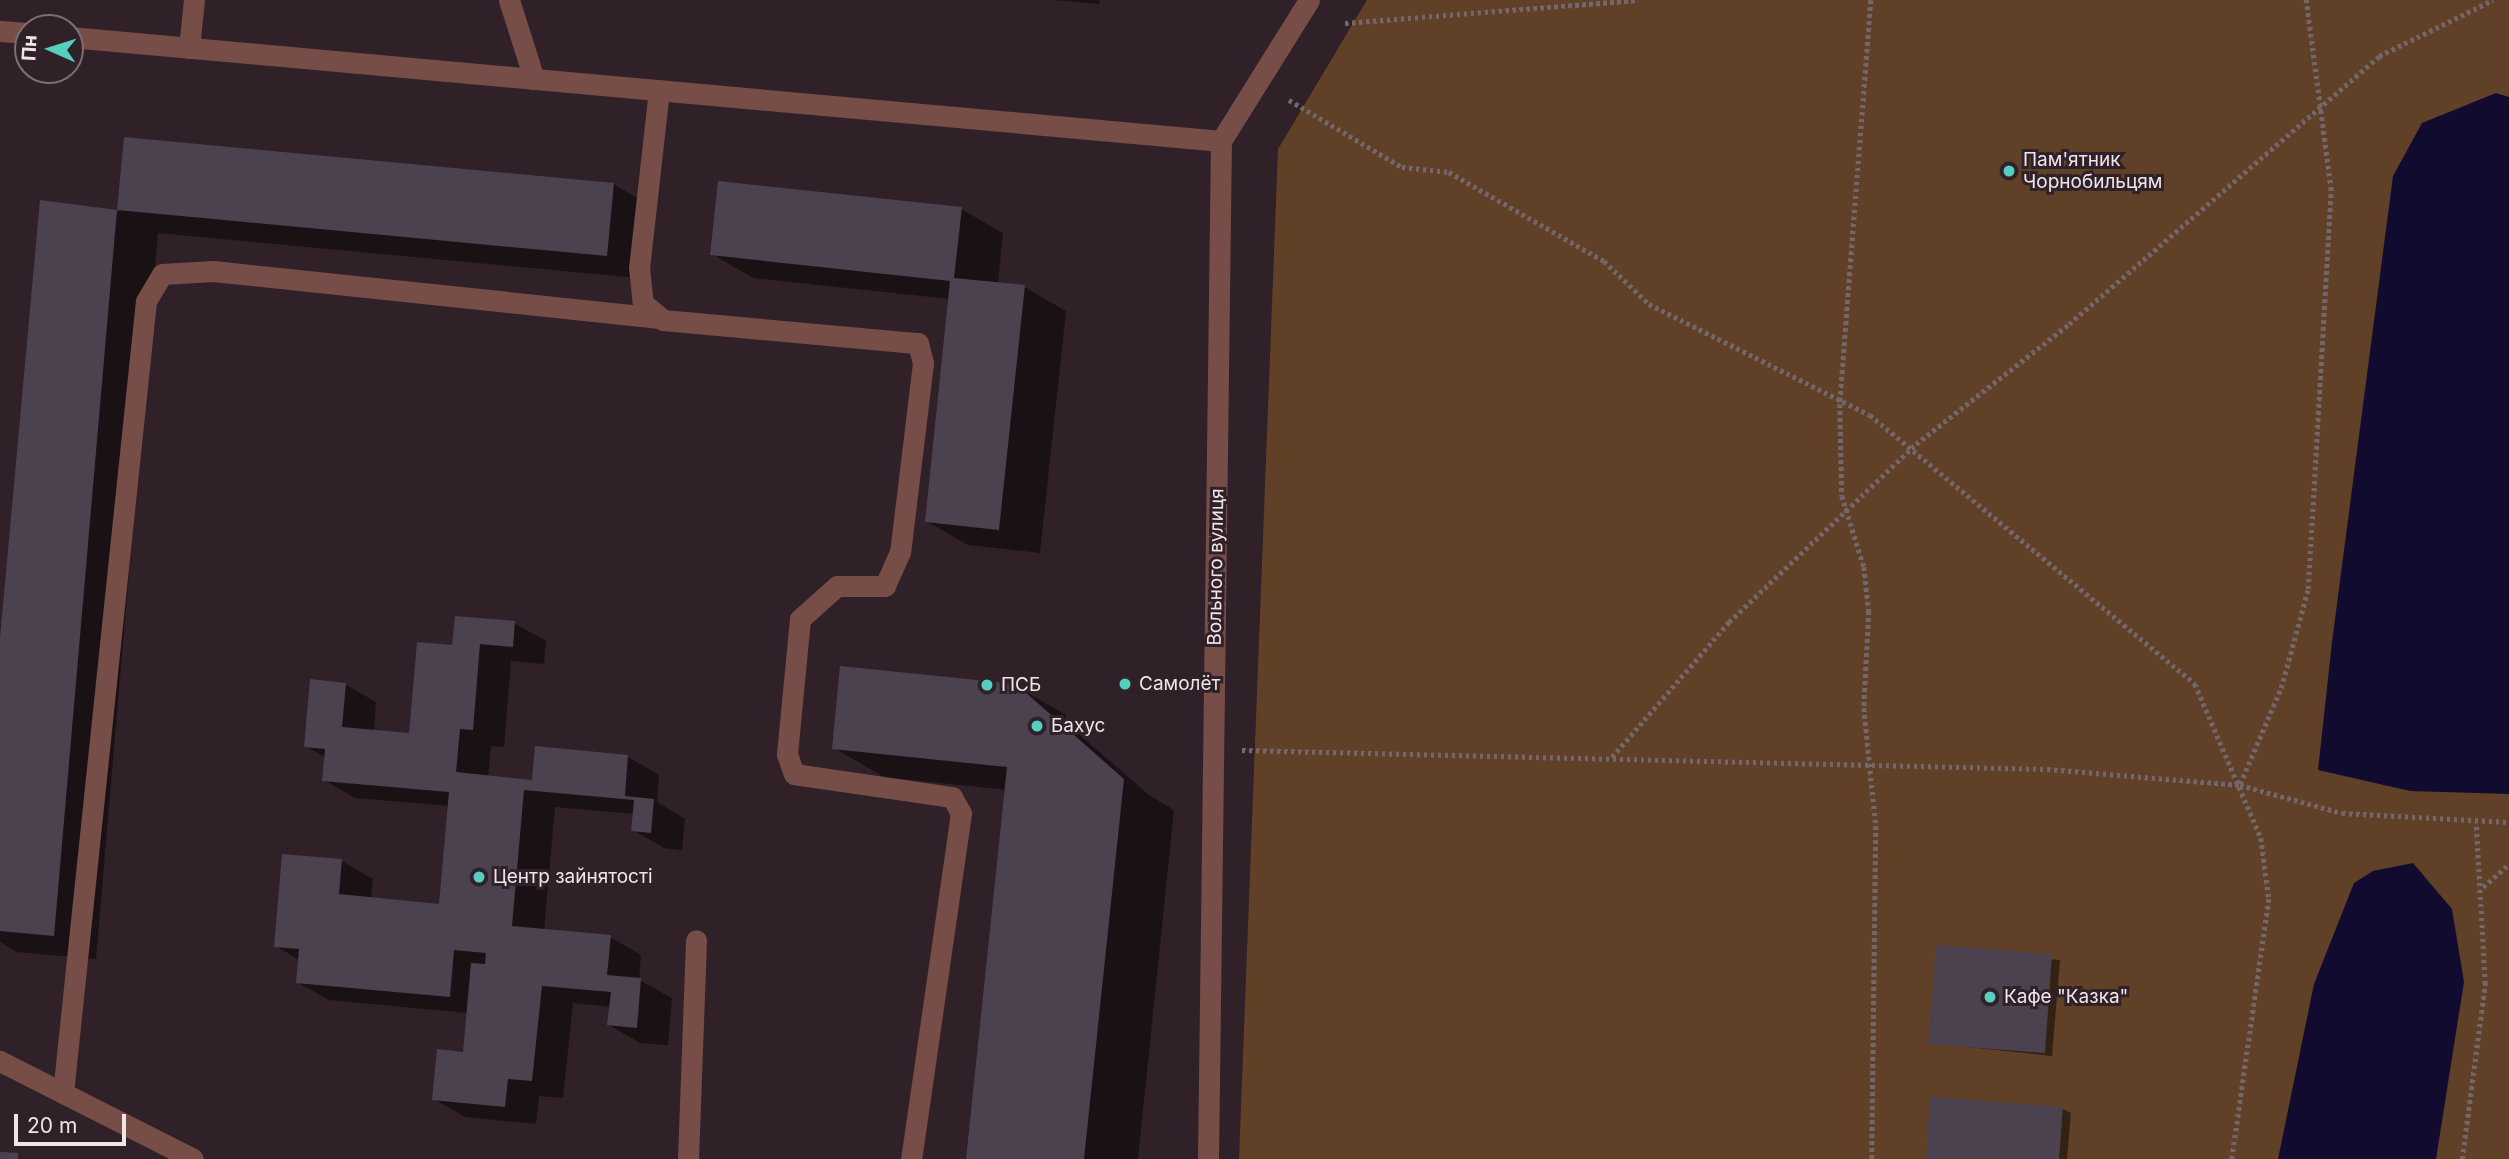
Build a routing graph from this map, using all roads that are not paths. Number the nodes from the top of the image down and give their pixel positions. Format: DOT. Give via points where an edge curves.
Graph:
graph roads {
  1 [pos="194,0"];
  2 [pos="509,0"];
  3 [pos="1309,0"];
  4 [pos="84,38"];
  5 [pos="189,48"];
  6 [pos="534,79"];
  7 [pos="659,90"];
  8 [pos="1221,141"];
  9 [pos="660,318"];
  10 [pos="696,940"];
  11 [pos="0,1061"];
  12 [pos="63,1093"];
  13 [pos="193,1159"];
  14 [pos="688,1159"];
  15 [pos="911,1159"];
  16 [pos="1209,1159"];
  1 -- 5 [label="street"];
  2 -- 6 [label="street"];
  3 -- 8 [label="street"];
  4 -- 5 [label="street"];
  5 -- 6 [label="street"];
  6 -- 7 [label="street"];
  7 -- 8 [label="street"];
  7 -- 9 [label="street" via="639,267 643,303"];
  8 -- 16 [label="street, Вольного вулиця"];
  9 -- 12 [label="street" via="213,271 162,274 146,301"];
  9 -- 15 [label="street" via="918,343 923,363 916,453 900,552 885,586 837,586 800,619 788,754 794,774 952,797 961,813"];
  10 -- 14 [label="street"];
  11 -- 12 [label="street"];
  12 -- 13 [label="street"];
}
